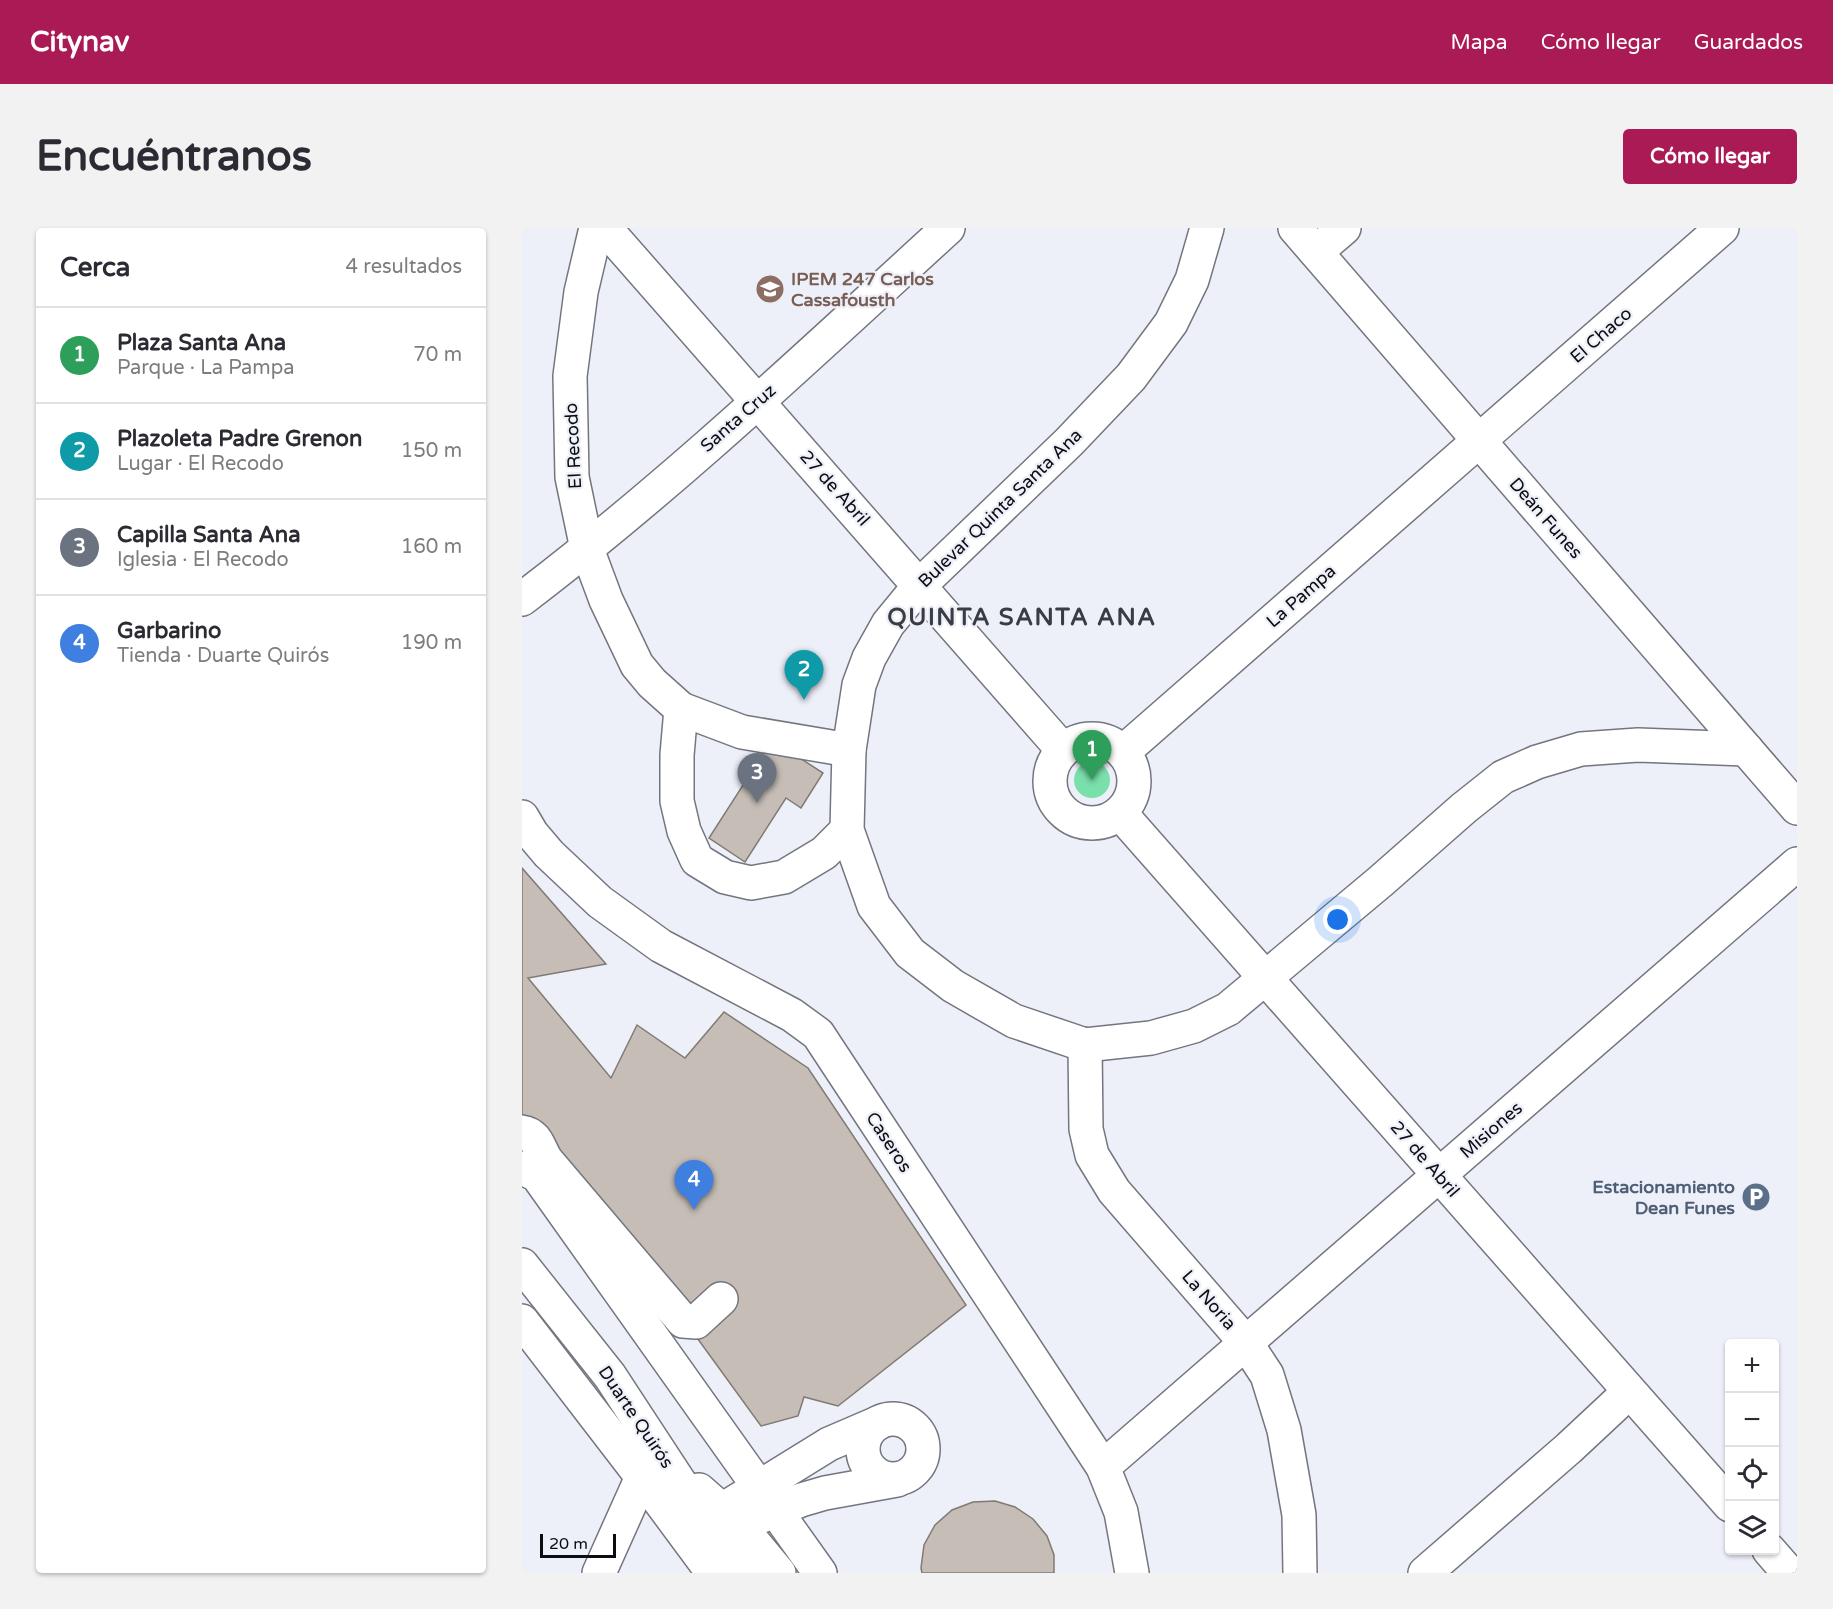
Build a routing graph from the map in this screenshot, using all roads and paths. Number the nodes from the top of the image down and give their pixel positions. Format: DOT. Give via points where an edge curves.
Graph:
graph roads {
  1 [pos="596,228"];
  2 [pos="605,228"];
  3 [pos="948,228"];
  4 [pos="1207,228"];
  5 [pos="1344,228"];
  6 [pos="1722,228"];
  7 [pos="1305,240"];
  8 [pos="758,402"];
  9 [pos="1480,441"];
  10 [pos="587,549"];
  11 [pos="920,585"];
  12 [pos="522,599"];
  13 [pos="681,709"];
  14 [pos="1746,749"];
  15 [pos="849,750"];
  16 [pos="1064,750"];
  17 [pos="1123,752"];
  18 [pos="1797,807"];
  19 [pos="1120,813"];
  20 [pos="522,817"];
  21 [pos="847,830"];
  22 [pos="1797,864"];
  23 [pos="1267,978"];
  24 [pos="1085,1045"];
  25 [pos="522,1132"];
  26 [pos="522,1168"];
  27 [pos="1439,1175"];
  28 [pos="522,1265"];
  29 [pos="721,1299"];
  30 [pos="522,1321"];
  31 [pos="1246,1343"];
  32 [pos="1629,1392"];
  33 [pos="878,1423"];
  34 [pos="652,1466"];
  35 [pos="1103,1467"];
  36 [pos="897,1480"];
  37 [pos="768,1499"];
  38 [pos="1726,1501"];
  39 [pos="730,1518"];
  40 [pos="1773,1555"];
  41 [pos="1797,1565"];
  42 [pos="599,1573"];
  43 [pos="713,1573"];
  44 [pos="743,1573"];
  45 [pos="779,1573"];
  46 [pos="820,1573"];
  47 [pos="1132,1573"];
  48 [pos="1300,1573"];
  49 [pos="1425,1573"];
  50 [pos="1789,1573"];
  1 -- 10 [label="street, El Recodo" via="581,292 570,376 572,477"];
  2 -- 8 [label="street, 27 de Abril"];
  3 -- 8 [label="street, Santa Cruz"];
  4 -- 11 [label="street, Bulevar Quinta Santa Ana" via="1192,280 1171,323 1131,377"];
  5 -- 7 [label="street"];
  6 -- 9 [label="street, El Chaco"];
  7 -- 9 [label="street, Deán Funes"];
  8 -- 10 [label="street, Santa Cruz"];
  8 -- 11 [label="street, 27 de Abril"];
  9 -- 14 [label="street, Deán Funes"];
  9 -- 17 [label="street, La Pampa"];
  10 -- 12 [label="street, Santa Cruz"];
  10 -- 13 [label="street, El Recodo" via="637,665"];
  11 -- 15 [label="street, Bulevar Quinta Santa Ana" via="888,624 869,658 859,685"];
  11 -- 16 [label="street, 27 de Abril"];
  13 -- 15 [label="street, El Recodo" via="742,732"];
  13 -- 21 [label="street" via="677,801 684,831 697,860 725,878 751,883 784,877 824,853"];
  14 -- 18 [label="street, Deán Funes"];
  14 -- 23 [label="street, Bulevar Quinta Santa Ana" via="1638,745 1581,749 1503,777"];
  15 -- 21 [label="street, Bulevar Quinta Santa Ana"];
  16 -- 17 [label="street" via="1086,739 1100,739"];
  16 -- 19 [label="street" via="1050,777 1057,805 1081,822 1110,820"];
  17 -- 19 [label="street" via="1131,763 1134,789"];
  19 -- 23 [label="street, 27 de Abril"];
  20 -- 35 [label="street, Caseros" via="549,854 600,902 661,946 792,1015 818,1034"];
  21 -- 24 [label="street, Bulevar Quinta Santa Ana" via="874,906 910,953 953,986 1014,1021"];
  22 -- 27 [label="street, Misiones"];
  23 -- 24 [label="street, Bulevar Quinta Santa Ana" via="1228,1009 1194,1026 1151,1038"];
  23 -- 27 [label="street, 27 de Abril"];
  24 -- 31 [label="street, La Noria" via="1086,1128 1092,1155 1114,1191"];
  25 -- 29 [label="street" via="536,1139 546,1161 684,1321 696,1322"];
  26 -- 37 [label="street" via="537,1175"];
  27 -- 31 [label="street, Misiones"];
  27 -- 32 [label="street, 27 de Abril"];
  28 -- 34 [label="street, Duarte Quirós" via="610,1376"];
  30 -- 34 [label="street, Duarte Quirós"];
  31 -- 35 [label="street, Misiones"];
  31 -- 48 [label="street, La Noria" via="1267,1375 1284,1430 1299,1515"];
  32 -- 38 [label="street, 27 de Abril"];
  32 -- 49 [label="street"];
  33 -- 36 [label="street" via="864,1438 864,1459 877,1475"];
  33 -- 36 [label="street" via="896,1419 905,1422 919,1434 922,1443 921,1462"];
  33 -- 37 [label="street" via="829,1444"];
  34 -- 39 [label="street"];
  34 -- 42 [label="street"];
  34 -- 43 [label="street, Duarte Quirós"];
  34 -- 44 [label="street, Duarte Quirós"];
  35 -- 47 [label="street, Caseros" via="1121,1512"];
  36 -- 37 [label="street"];
  37 -- 39 [label="street"];
  37 -- 46 [label="street"];
  39 -- 45 [label="street"];
  40 -- 50 [label="street"];
  41 -- 50 [label="street"];
}
